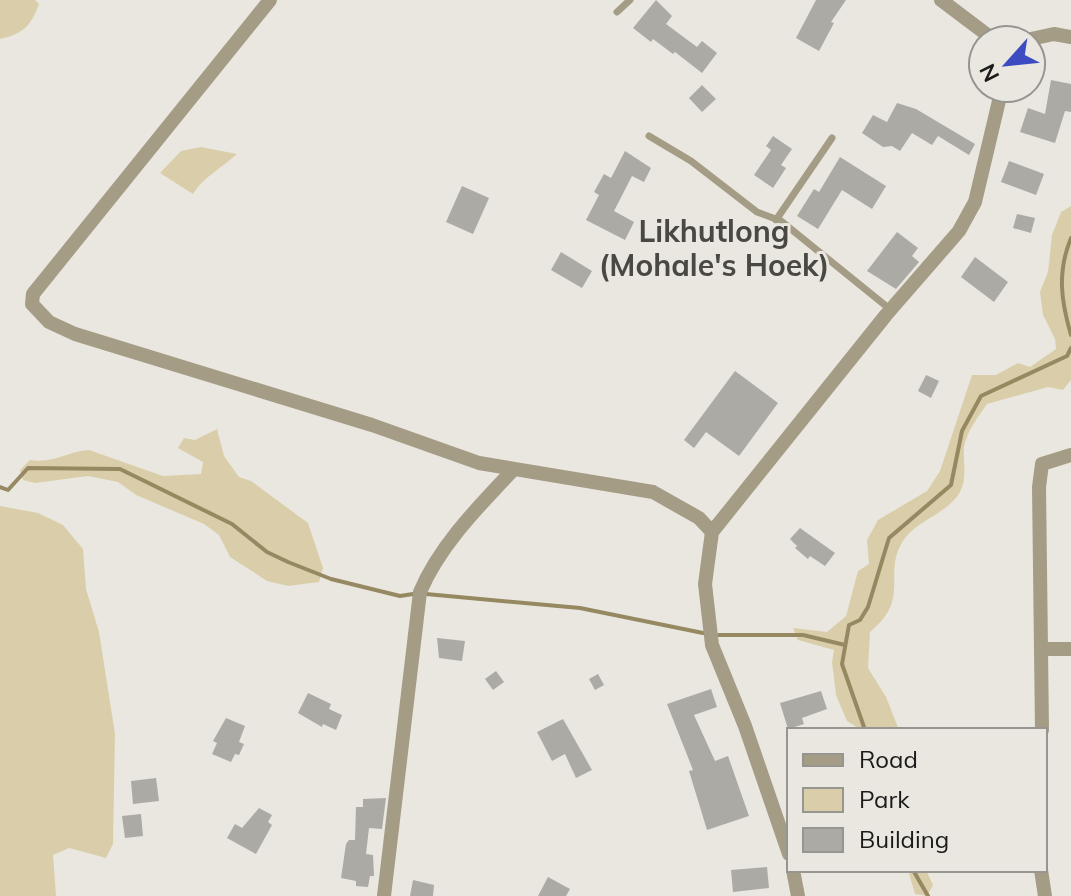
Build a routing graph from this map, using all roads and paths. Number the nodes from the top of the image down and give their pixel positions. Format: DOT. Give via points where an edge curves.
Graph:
graph roads {
  1 [pos="270,0"];
  2 [pos="630,0"];
  3 [pos="941,0"];
  4 [pos="617,12"];
  5 [pos="973,24"];
  6 [pos="1047,36"];
  7 [pos="1071,37"];
  8 [pos="998,104"];
  9 [pos="649,136"];
  10 [pos="832,138"];
  11 [pos="776,220"];
  12 [pos="891,310"];
  13 [pos="1071,455"];
  14 [pos="514,469"];
  15 [pos="712,532"];
  16 [pos="1041,649"];
  17 [pos="1071,649"];
  18 [pos="1042,728"];
  19 [pos="787,848"];
  20 [pos="793,872"];
  21 [pos="1041,872"];
  22 [pos="384,896"];
  23 [pos="798,896"];
  24 [pos="1045,896"];
  1 -- 14 [label="street" via="33,294 32,304 49,322 75,334 479,463"];
  2 -- 4 [label="lane"];
  3 -- 5 [label="street"];
  6 -- 7 [label="street"];
  8 -- 12 [label="street" via="975,202 959,231"];
  9 -- 11 [label="lane"];
  10 -- 11 [label="lane"];
  11 -- 12 [label="lane"];
  12 -- 15 [label="street"];
  13 -- 16 [label="street" via="1042,464"];
  14 -- 15 [label="street" via="653,492 699,518"];
  14 -- 22 [label="street" via="470,516 420,592"];
  15 -- 19 [label="street" via="705,584 712,645"];
  16 -- 17 [label="street"];
  16 -- 18 [label="street"];
  20 -- 23 [label="street"];
  21 -- 24 [label="street"];
}
